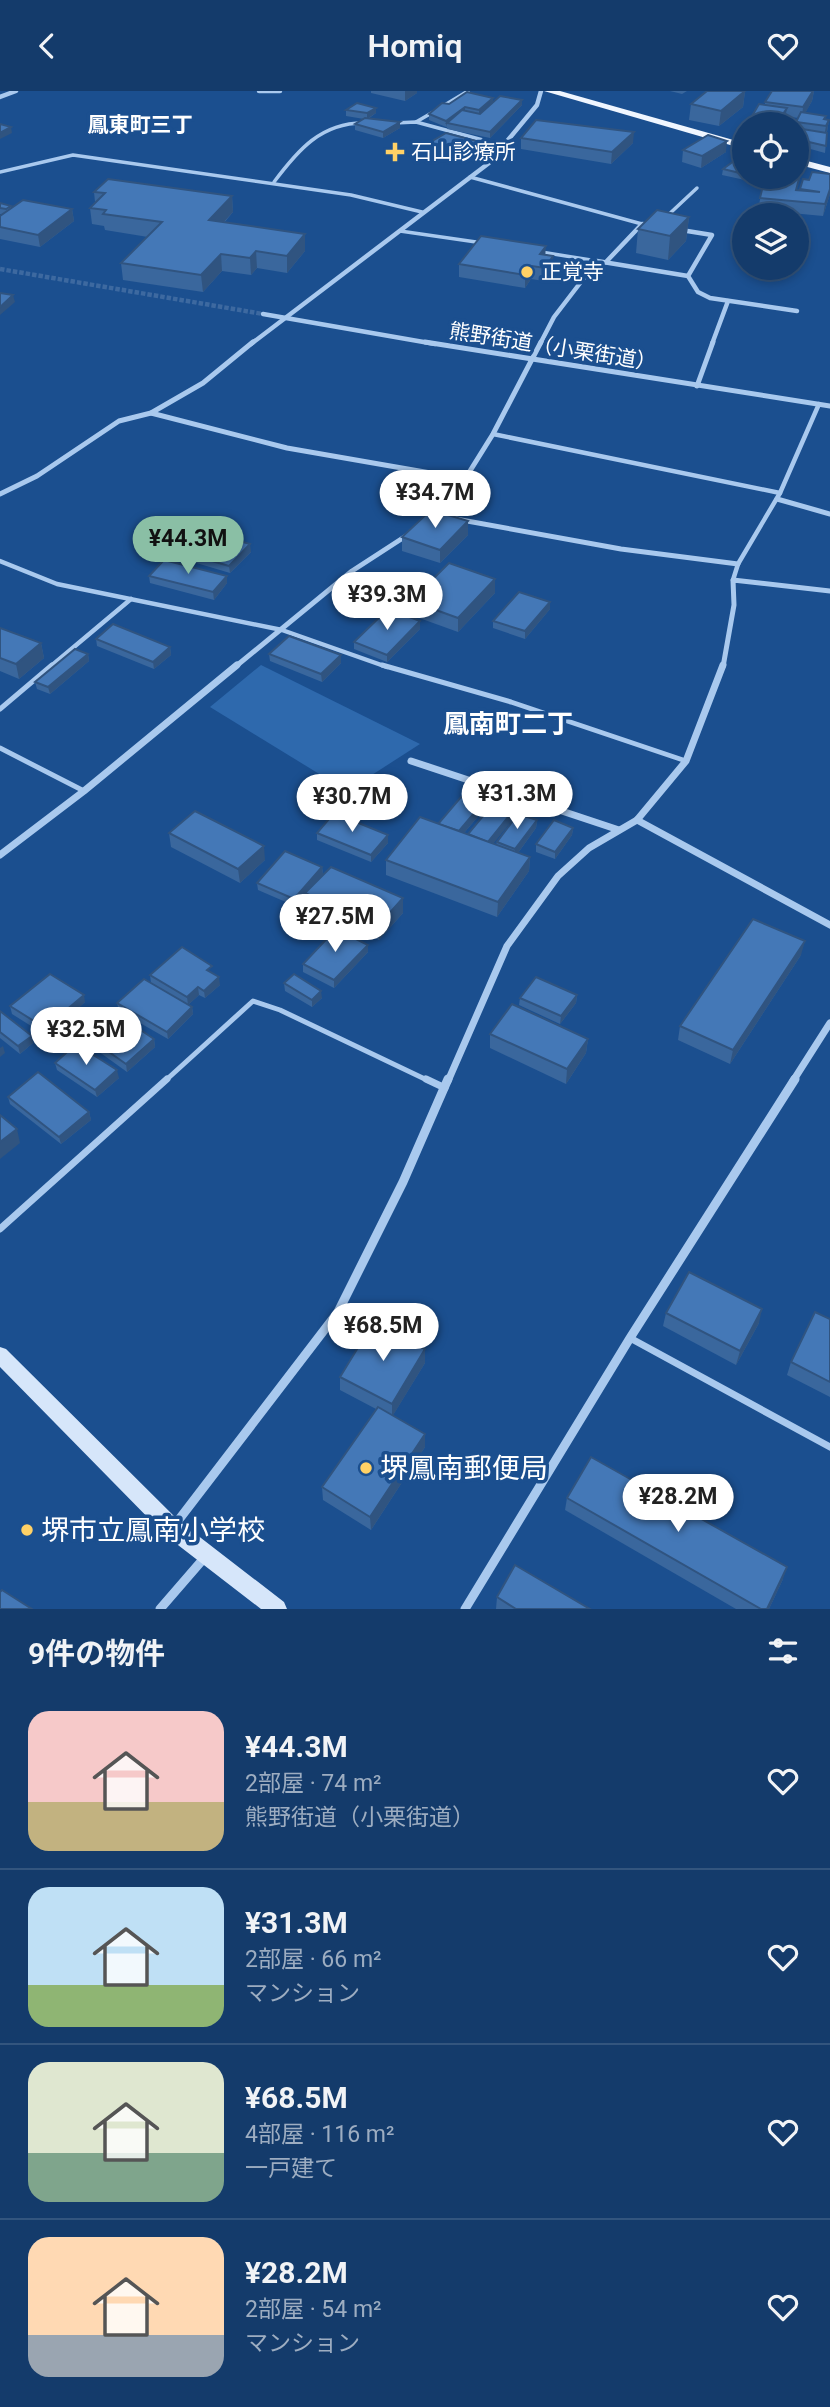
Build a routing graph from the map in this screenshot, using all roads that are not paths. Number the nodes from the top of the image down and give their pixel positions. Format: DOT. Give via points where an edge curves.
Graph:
graph roads {
  1 [pos="16,91"];
  2 [pos="259,91"];
  3 [pos="280,91"];
  4 [pos="468,91"];
  5 [pos="541,91"];
  6 [pos="549,91"];
  7 [pos="0,97"];
  8 [pos="375,123"];
  9 [pos="389,123"];
  10 [pos="416,123"];
  11 [pos="732,143"];
  12 [pos="505,146"];
  13 [pos="809,164"];
  14 [pos="829,168"];
  15 [pos="0,173"];
  16 [pos="470,177"];
  17 [pos="274,182"];
  18 [pos="697,188"];
  19 [pos="422,212"];
  20 [pos="666,216"];
  21 [pos="642,224"];
  22 [pos="656,226"];
  23 [pos="678,230"];
  24 [pos="400,231"];
  25 [pos="495,245"];
  26 [pos="531,250"];
  27 [pos="597,261"];
  28 [pos="606,262"];
  29 [pos="688,277"];
  30 [pos="728,301"];
  31 [pos="797,311"];
  32 [pos="263,314"];
  33 [pos="283,318"];
  34 [pos="531,361"];
  35 [pos="698,386"];
  36 [pos="820,404"];
  37 [pos="830,406"];
  38 [pos="151,413"];
  39 [pos="493,434"];
  40 [pos="465,479"];
  41 [pos="0,494"];
  42 [pos="778,496"];
  43 [pos="431,514"];
  44 [pos="830,514"];
  45 [pos="423,522"];
  46 [pos="415,530"];
  47 [pos="0,561"];
  48 [pos="738,564"];
  49 [pos="733,580"];
  50 [pos="830,591"];
  51 [pos="131,599"];
  52 [pos="282,630"];
  53 [pos="0,709"];
  54 [pos="0,748"];
  55 [pos="411,761"];
  56 [pos="685,761"];
  57 [pos="84,792"];
  58 [pos="637,820"];
  59 [pos="619,830"];
  60 [pos="0,855"];
  61 [pos="830,926"];
  62 [pos="830,1023"];
  63 [pos="444,1087"];
  64 [pos="0,1229"];
  65 [pos="630,1338"];
  66 [pos="0,1355"];
  67 [pos="830,1447"];
  68 [pos="172,1528"];
  69 [pos="206,1557"];
  70 [pos="160,1609"];
  71 [pos="277,1609"];
  72 [pos="465,1609"];
  1 -- 7 [label="street"];
  2 -- 3 [label="street"];
  4 -- 10 [label="lane"];
  5 -- 12 [label="street" via="537,105"];
  6 -- 11 [label="main road"];
  8 -- 17 [label="lane" via="335,125 290,160"];
  9 -- 10 [label="lane"];
  10 -- 12 [label="lane"];
  12 -- 16 [label="street"];
  13 -- 14 [label="main road"];
  15 -- 17 [label="lane" via="73,155"];
  16 -- 19 [label="street"];
  16 -- 21 [label="lane"];
  17 -- 19 [label="lane"];
  18 -- 20 [label="lane"];
  19 -- 24 [label="street"];
  21 -- 22 [label="street"];
  21 -- 28 [label="street"];
  23 -- 29 [label="street" via="712,235"];
  24 -- 25 [label="lane"];
  24 -- 33 [label="street"];
  26 -- 27 [label="lane"];
  27 -- 28 [label="street"];
  27 -- 34 [label="street" via="554,317"];
  28 -- 29 [label="street"];
  29 -- 30 [label="street" via="698,292"];
  30 -- 31 [label="street"];
  30 -- 35 [label="street"];
  32 -- 33 [label="street, 熊野街道（小栗街道）"];
  33 -- 34 [label="street, 熊野街道（小栗街道）"];
  33 -- 38 [label="street" via="203,383"];
  34 -- 35 [label="street, 熊野街道（小栗街道）"];
  34 -- 39 [label="street"];
  35 -- 36 [label="street, 熊野街道（小栗街道）"];
  36 -- 37 [label="street, 熊野街道（小栗街道）"];
  36 -- 42 [label="lane"];
  38 -- 40 [label="street" via="287,448"];
  38 -- 41 [label="street" via="119,421 37,477"];
  39 -- 40 [label="street"];
  39 -- 42 [label="lane"];
  40 -- 43 [label="street"];
  42 -- 44 [label="street"];
  42 -- 48 [label="lane"];
  43 -- 45 [label="street"];
  43 -- 48 [label="street" via="621,549"];
  46 -- 52 [label="street" via="352,571"];
  47 -- 51 [label="lane" via="57,584"];
  48 -- 49 [label="lane"];
  49 -- 50 [label="street"];
  49 -- 56 [label="street" via="734,605 722,672"];
  51 -- 52 [label="lane"];
  51 -- 53 [label="lane"];
  52 -- 56 [label="lane" via="409,675 511,702"];
  52 -- 57 [label="street"];
  54 -- 57 [label="lane"];
  55 -- 59 [label="street"];
  56 -- 58 [label="street"];
  57 -- 60 [label="street"];
  58 -- 59 [label="street"];
  58 -- 61 [label="street"];
  59 -- 63 [label="street" via="589,848 558,876 507,946"];
  62 -- 65 [label="street"];
  63 -- 64 [label="lane" via="253,1001"];
  63 -- 68 [label="street" via="338,1312"];
  65 -- 67 [label="lane"];
  65 -- 72 [label="street"];
  66 -- 68 [label="street"];
  68 -- 69 [label="street"];
  69 -- 70 [label="street"];
  69 -- 71 [label="street"];
}
